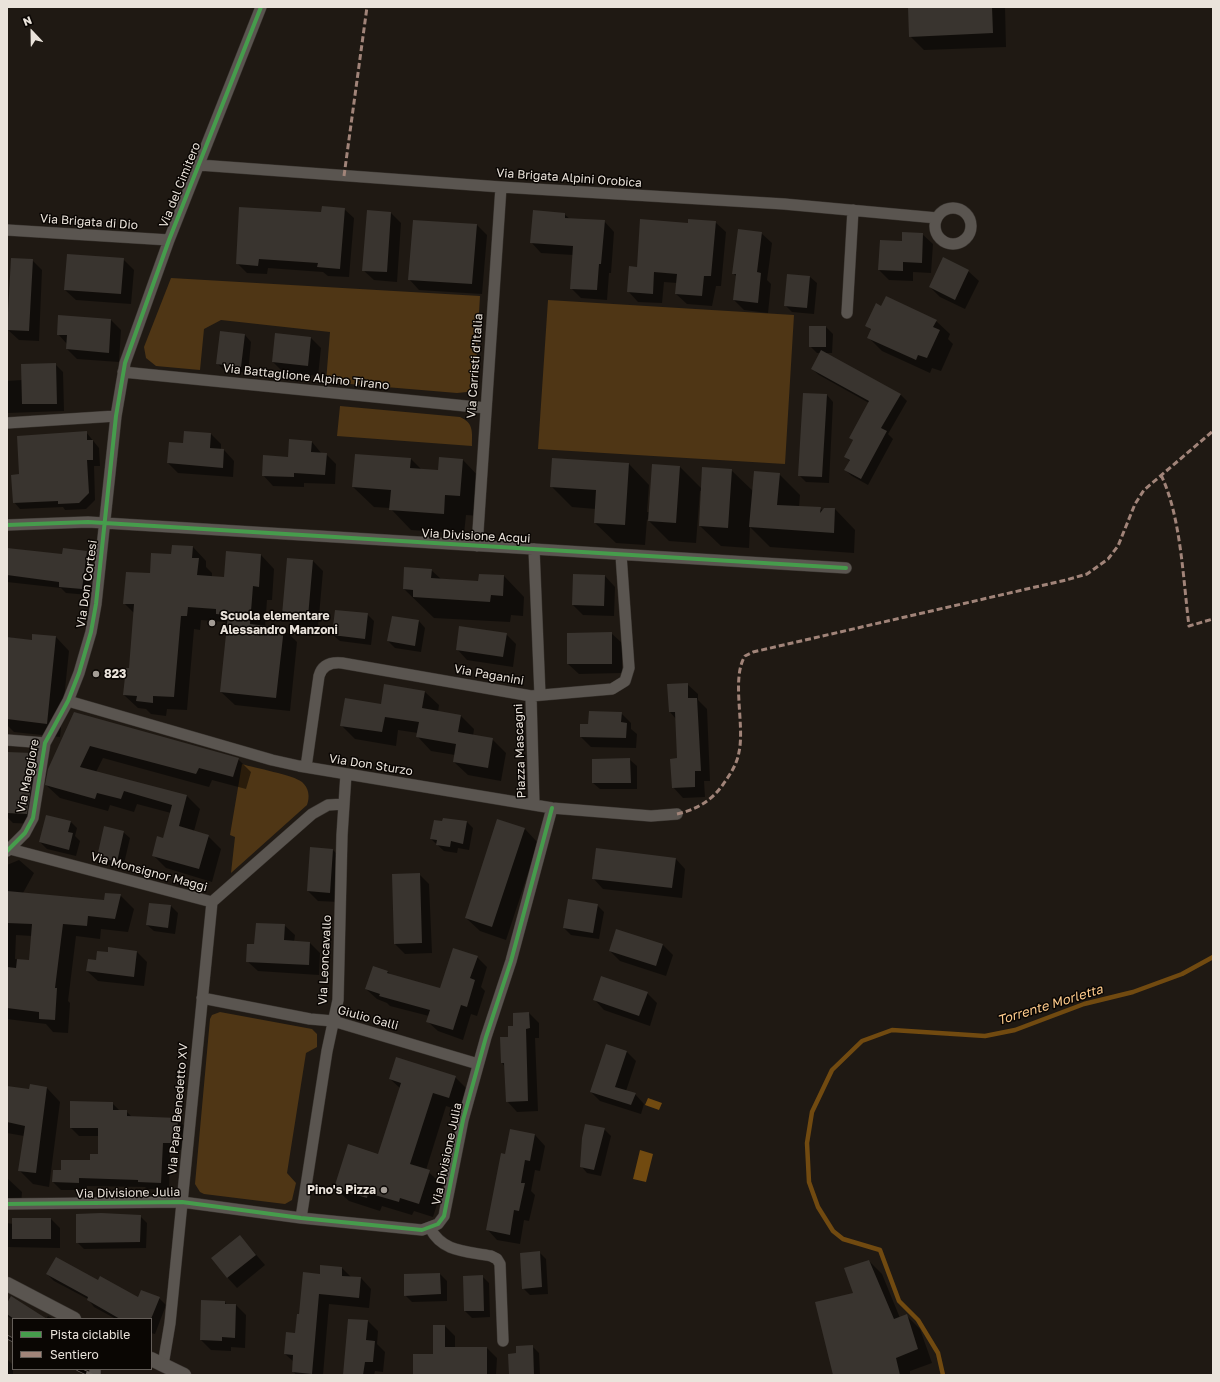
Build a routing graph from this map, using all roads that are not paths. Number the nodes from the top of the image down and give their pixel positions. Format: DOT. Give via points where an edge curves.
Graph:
graph roads {
  1 [pos="261,7"];
  2 [pos="199,165"];
  3 [pos="500,187"];
  4 [pos="853,210"];
  5 [pos="937,218"];
  6 [pos="7,230"];
  7 [pos="168,240"];
  8 [pos="847,313"];
  9 [pos="123,372"];
  10 [pos="486,408"];
  11 [pos="116,416"];
  12 [pos="7,423"];
  13 [pos="105,524"];
  14 [pos="7,525"];
  15 [pos="476,546"];
  16 [pos="534,549"];
  17 [pos="621,555"];
  18 [pos="846,568"];
  19 [pos="536,695"];
  20 [pos="68,701"];
  21 [pos="7,740"];
  22 [pos="44,743"];
  23 [pos="306,767"];
  24 [pos="346,774"];
  25 [pos="344,804"];
  26 [pos="534,805"];
  27 [pos="552,808"];
  28 [pos="677,814"];
  29 [pos="9,850"];
  30 [pos="212,902"];
  31 [pos="202,998"];
  32 [pos="333,1021"];
  33 [pos="478,1064"];
  34 [pos="182,1202"];
  35 [pos="7,1204"];
  36 [pos="301,1218"];
  37 [pos="430,1228"];
  38 [pos="7,1284"];
  39 [pos="72,1318"];
  40 [pos="504,1341"];
  41 [pos="157,1362"];
  42 [pos="184,1375"];
  1 -- 2 [label="street, Via del Cimitero"];
  2 -- 3 [label="street, Via Brigata Alpini Orobica"];
  2 -- 7 [label="street, Via del Cimitero"];
  3 -- 4 [label="street, Via Brigata Alpini Orobica"];
  3 -- 10 [label="street, Via Carristi d'Italia"];
  4 -- 5 [label="street, Via Brigata Alpini Orobica"];
  4 -- 8 [label="street"];
  6 -- 7 [label="street, Via Brigata di Dio"];
  7 -- 9 [label="street, Via del Cimitero"];
  9 -- 10 [label="street, Via Battaglione Alpino Tirano"];
  9 -- 11 [label="street, Via Don Cortesi"];
  10 -- 15 [label="street, Via Carristi d'Italia"];
  11 -- 12 [label="street"];
  11 -- 13 [label="street, Via Don Cortesi"];
  13 -- 14 [label="street, Via Divisione Acqui" via="65,522"];
  13 -- 15 [label="street, Via Divisione Acqui"];
  13 -- 20 [label="street, Via Don Cortesi" via="94,618 81,668"];
  15 -- 16 [label="street, Via Divisione Acqui"];
  16 -- 17 [label="street, Via Divisione Acqui"];
  16 -- 19 [label="street, Via Divisione Acqui"];
  17 -- 18 [label="street, Via Divisione Acqui"];
  17 -- 19 [label="street, Via Paganini" via="630,663 627,677 621,684 608,689"];
  19 -- 23 [label="street, Via Paganini" via="342,663 331,664 322,668 319,676"];
  19 -- 26 [label="street, Piazza Mascagni"];
  20 -- 22 [label="street, Via Maggiore"];
  20 -- 23 [label="street, Via Don Sturzo" via="272,760"];
  21 -- 22 [label="street"];
  22 -- 29 [label="street, Via Maggiore" via="33,818 25,833"];
  23 -- 24 [label="street, Via Don Sturzo"];
  24 -- 25 [label="street, Via Leoncavallo"];
  24 -- 26 [label="street, Via Don Sturzo"];
  25 -- 30 [label="street, Via Monsignor Maggi" via="328,805 312,814"];
  25 -- 32 [label="street, Via Leoncavallo" via="338,1000"];
  26 -- 27 [label="street, Via Don Sturzo"];
  27 -- 28 [label="street, Via Don Sturzo" via="651,816"];
  27 -- 33 [label="street, Via Divisione Julia" via="511,961"];
  29 -- 30 [label="street, Via Monsignor Maggi"];
  30 -- 31 [label="street, Via Papa Benedetto XV"];
  31 -- 32 [label="street, Giulio Galli" via="310,1019"];
  31 -- 34 [label="street, Via Papa Benedetto XV"];
  32 -- 33 [label="street, Giulio Galli"];
  32 -- 36 [label="street, Via Leoncavallo"];
  33 -- 37 [label="street, Via Divisione Julia" via="463,1120 444,1216 438,1224"];
  34 -- 35 [label="street, Via Divisione Julia"];
  34 -- 36 [label="street, Via Divisione Julia"];
  34 -- 41 [label="street, Via Papa Benedetto XV" via="170,1323"];
  36 -- 37 [label="street, Via Divisione Julia" via="422,1230"];
  37 -- 40 [label="street" via="434,1236 446,1247 497,1259 500,1264"];
  38 -- 39 [label="street"];
  41 -- 42 [label="street"];
}
